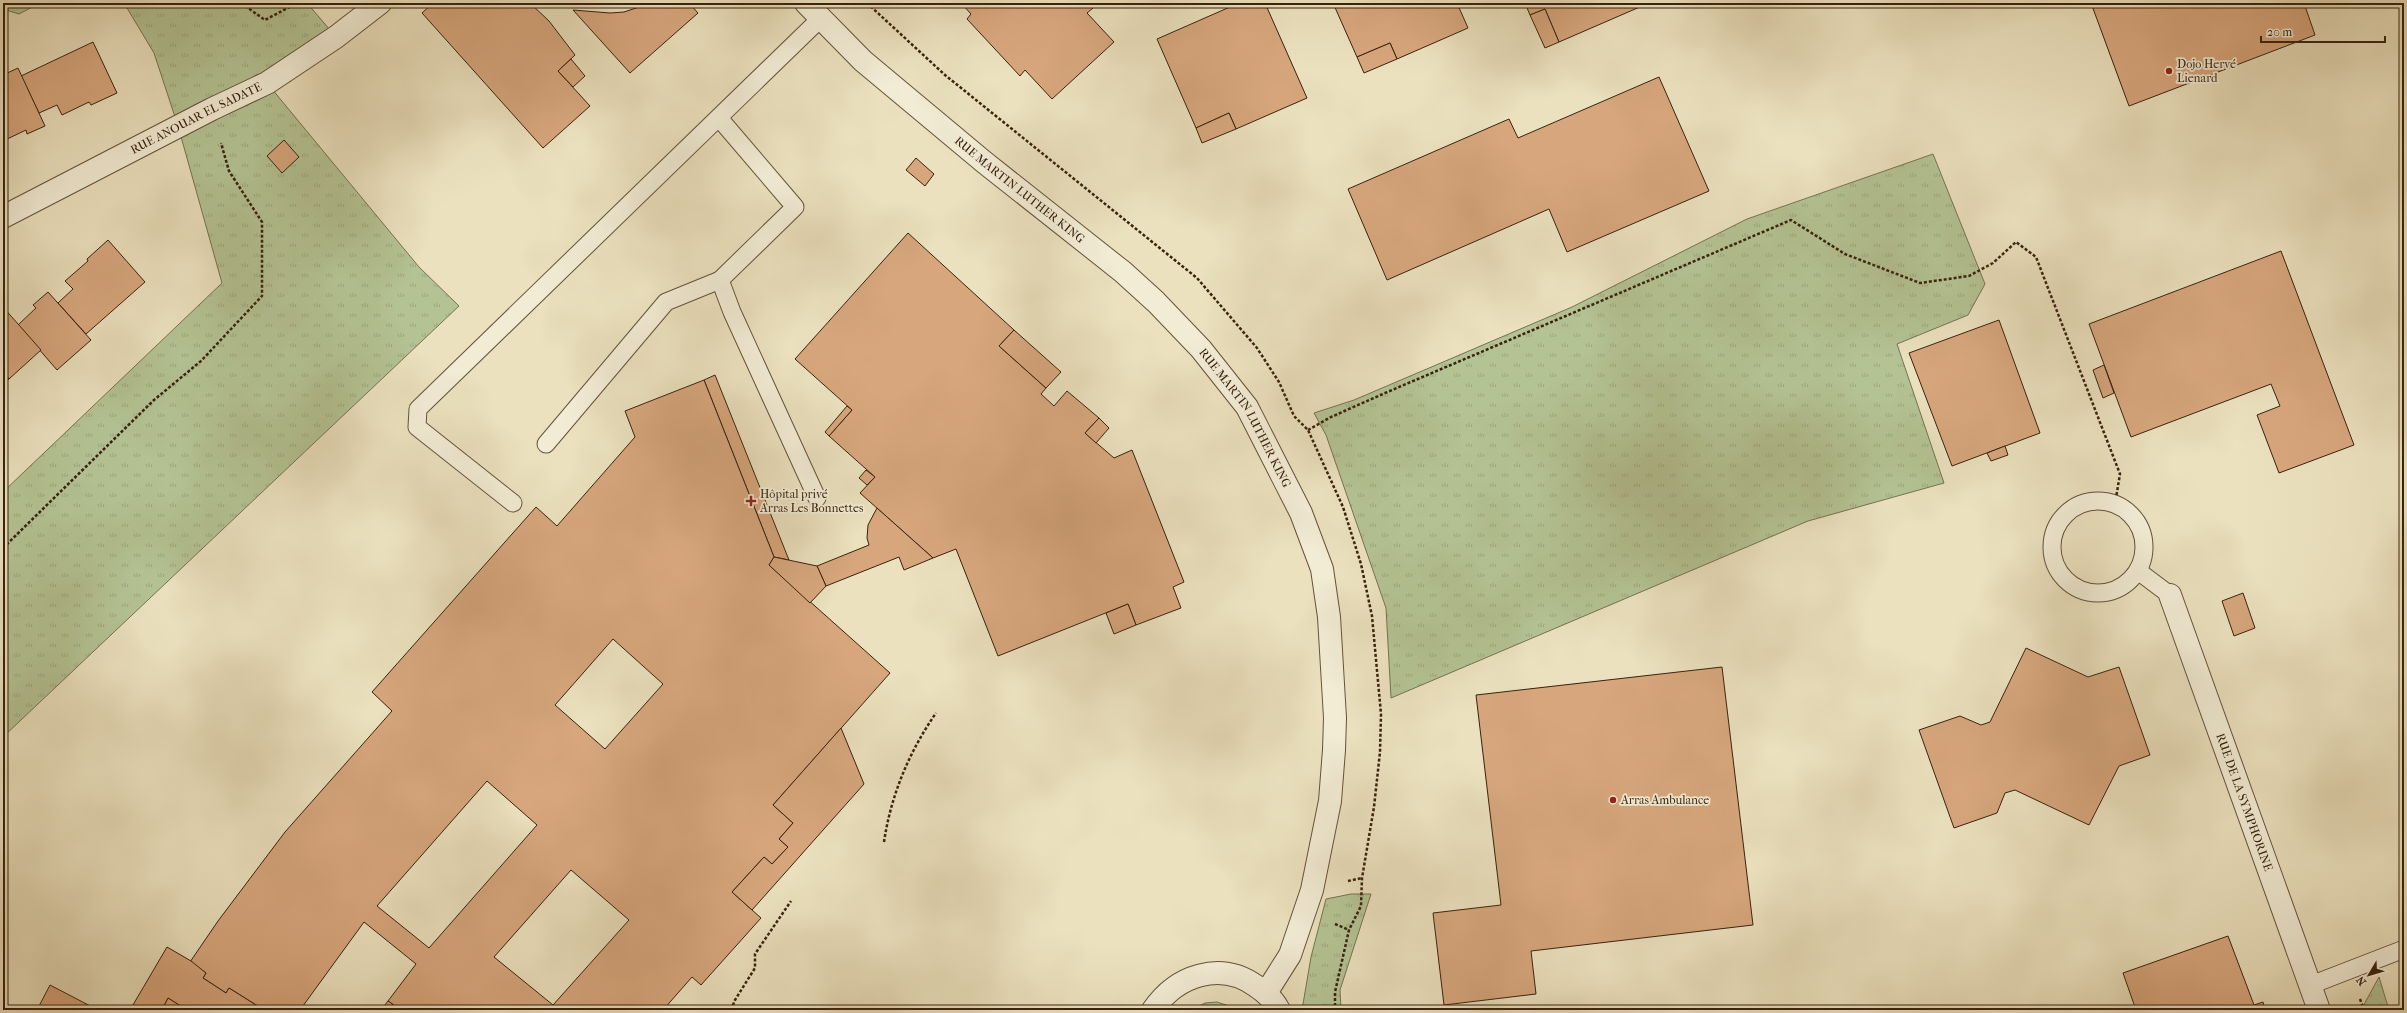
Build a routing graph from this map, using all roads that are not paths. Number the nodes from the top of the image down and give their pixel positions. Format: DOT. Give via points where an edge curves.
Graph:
graph roads {
  1 [pos="380,3"];
  2 [pos="806,3"];
  3 [pos="821,18"];
  4 [pos="719,118"];
  5 [pos="3,217"];
  6 [pos="720,280"];
  7 [pos="546,444"];
  8 [pos="817,498"];
  9 [pos="513,503"];
  10 [pos="2138,571"];
  11 [pos="2170,595"];
  12 [pos="2404,949"];
  13 [pos="2311,984"];
  14 [pos="1266,993"];
  15 [pos="1152,1010"];
  16 [pos="1279,1010"];
  17 [pos="2319,1010"];
  1 -- 5 [label="street, RUE ANOUAR EL SADATE" via="267,83 212,108"];
  2 -- 3 [label="street, RUE MARTIN LUTHER KING"];
  3 -- 4 [label="lane"];
  3 -- 14 [label="street, RUE MARTIN LUTHER KING" via="862,61 1123,272 1156,302 1201,349 1247,407 1301,512 1322,569 1330,618 1336,718 1333,765 1330,801 1312,890 1290,955"];
  4 -- 6 [label="lane" via="795,207"];
  4 -- 9 [label="lane" via="418,409 417,427"];
  6 -- 7 [label="lane" via="666,302"];
  6 -- 8 [label="lane" via="732,312"];
  10 -- 10 [label="lane" via="2115,590 2101,593 2085,591 2072,585 2061,575 2054,561 2052,547 2055,532 2062,519 2072,508 2086,502 2101,501 2115,504 2139,525 2144,540 2143,556"];
  10 -- 11 [label="lane"];
  11 -- 13 [label="street, RUE DE LA SYMPHORINE"];
  12 -- 13 [label="lane"];
  13 -- 17 [label="street, RUE DE LA SYMPHORINE"];
  14 -- 15 [label="street" via="1248,980 1227,973 1205,973 1184,980 1166,992"];
  14 -- 16 [label="street"];
}
